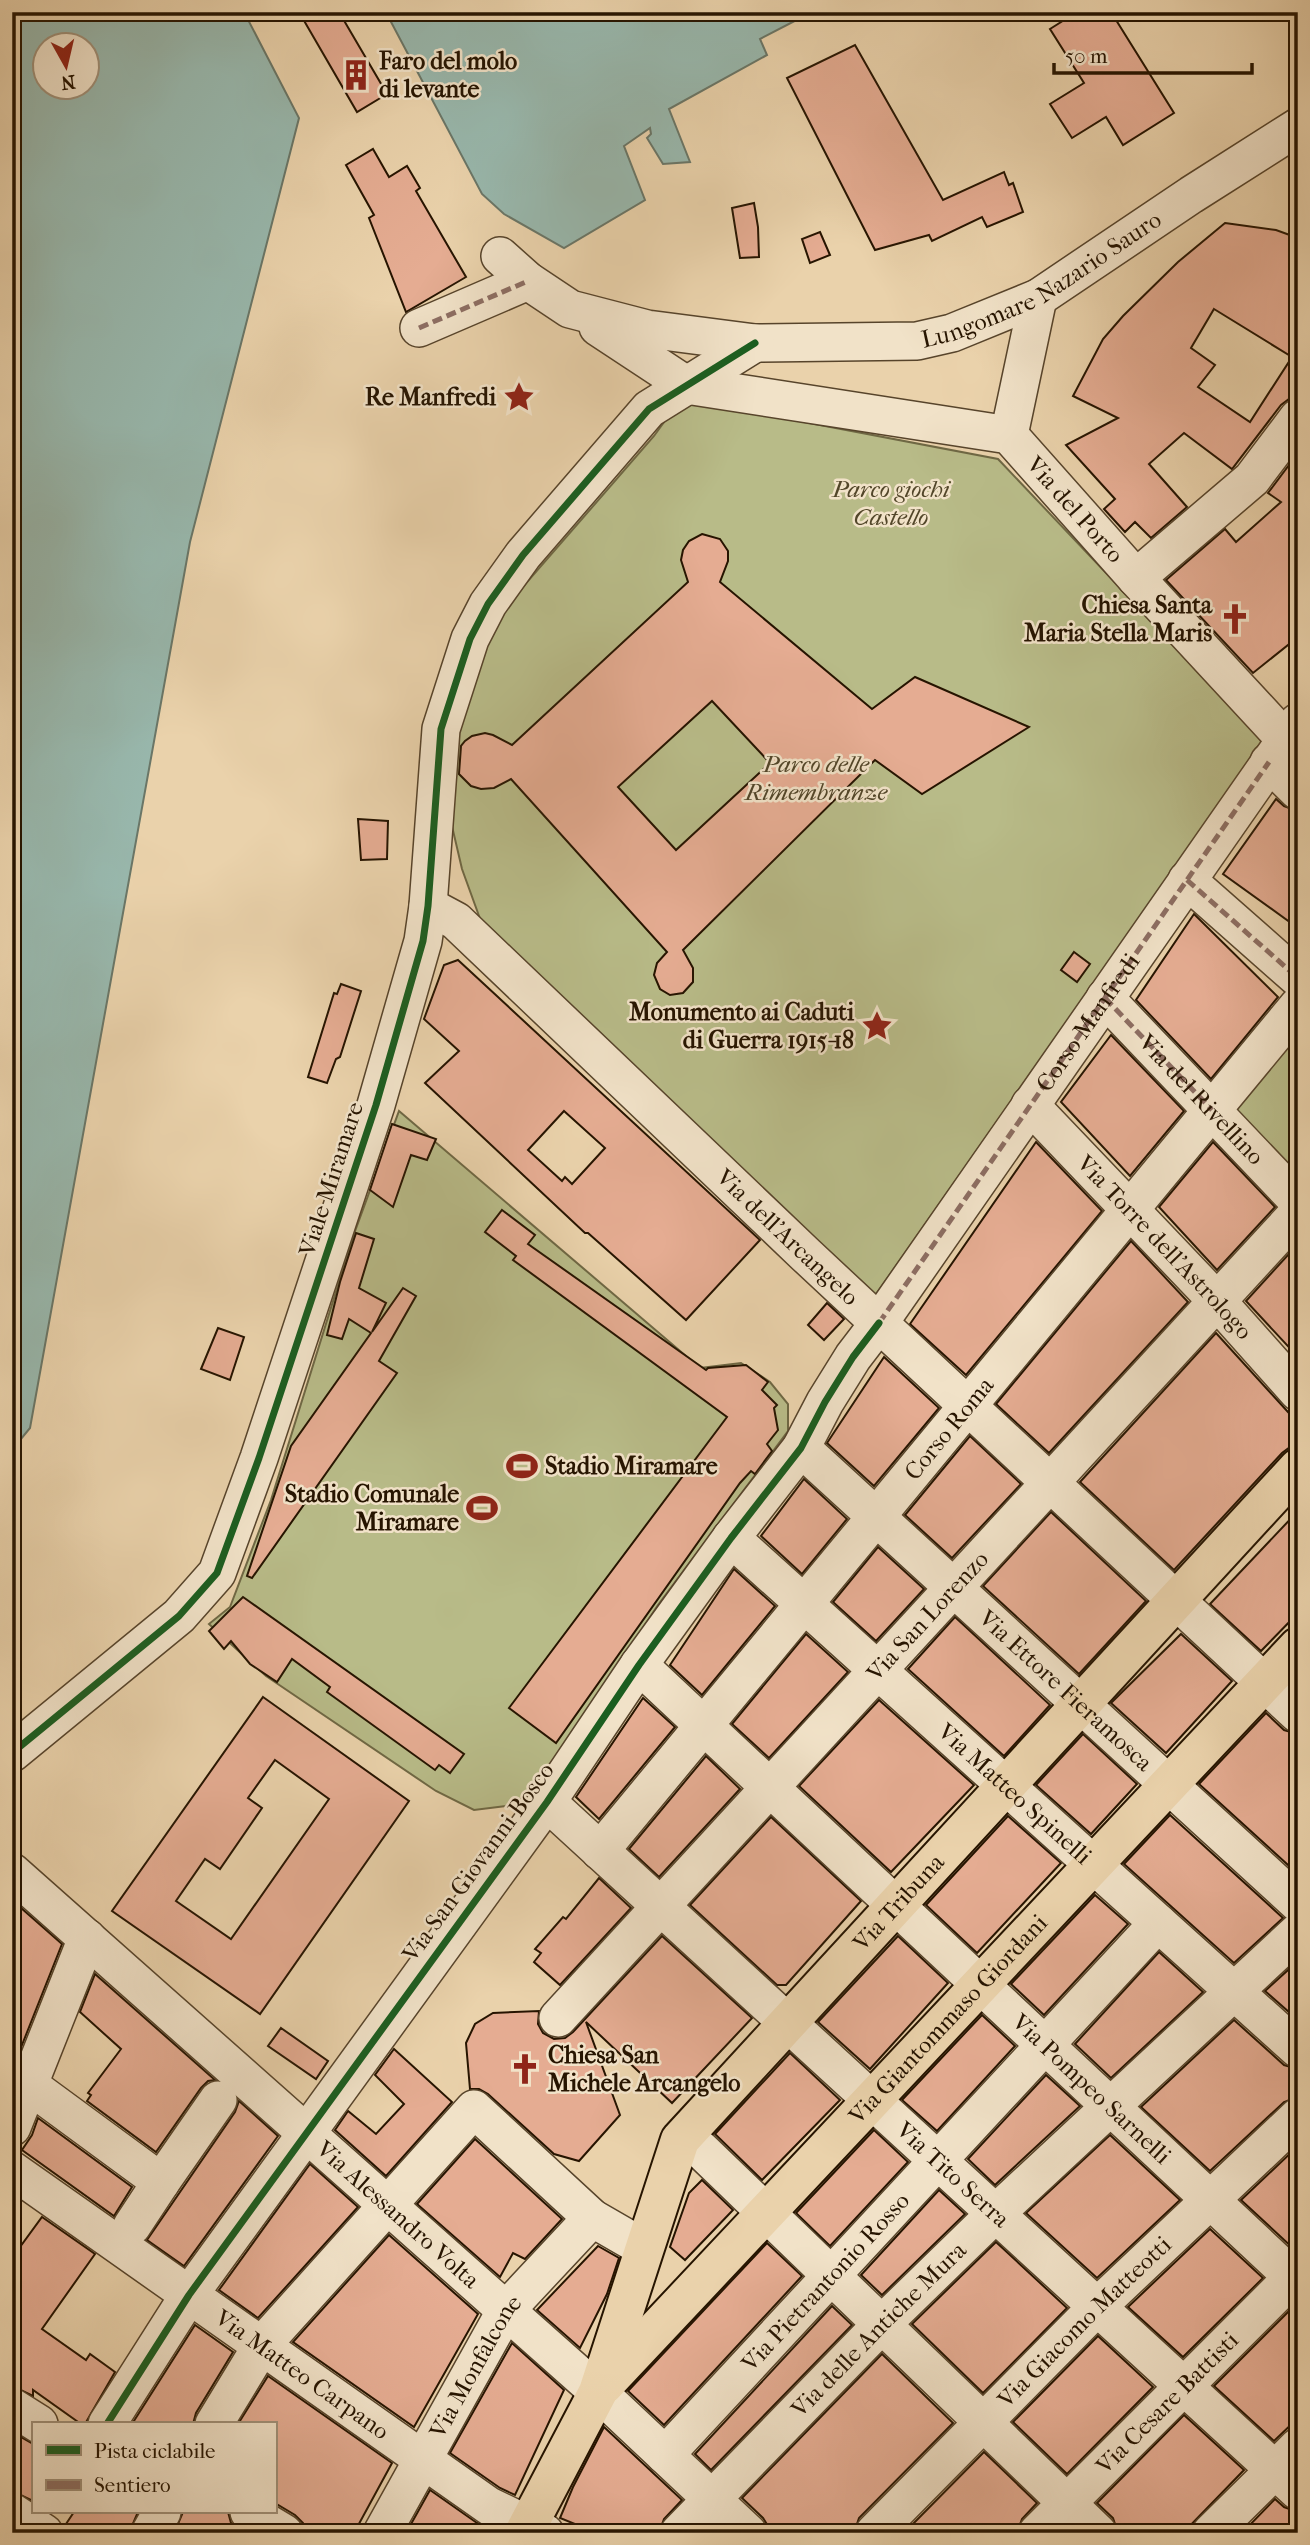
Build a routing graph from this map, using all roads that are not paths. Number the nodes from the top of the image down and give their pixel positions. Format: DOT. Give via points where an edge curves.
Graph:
graph roads {
  1 [pos="1298,127"];
  2 [pos="500,256"];
  3 [pos="528,282"];
  4 [pos="1038,298"];
  5 [pos="570,309"];
  6 [pos="419,328"];
  7 [pos="755,343"];
  8 [pos="686,385"];
  9 [pos="1298,418"];
  10 [pos="1009,435"];
  11 [pos="1136,578"];
  12 [pos="1284,741"];
  13 [pos="1298,791"];
  14 [pos="1187,880"];
  15 [pos="428,906"];
  16 [pos="1105,998"];
  17 [pos="1297,1003"];
  18 [pos="1030,1105"];
  19 [pos="1212,1110"];
  20 [pos="1298,1200"];
  21 [pos="1130,1210"];
  22 [pos="1298,1213"];
  23 [pos="1217,1301"];
  24 [pos="879,1323"];
  25 [pos="1298,1392"];
  26 [pos="968,1406"];
  27 [pos="801,1448"];
  28 [pos="1298,1468"];
  29 [pos="1050,1483"];
  30 [pos="876,1517"];
  31 [pos="731,1538"];
  32 [pos="953,1588"];
  33 [pos="1176,1601"];
  34 [pos="804,1604"];
  35 [pos="1298,1647"];
  36 [pos="639,1665"];
  37 [pos="877,1671"];
  38 [pos="1264,1683"];
  39 [pos="1081,1704"];
  40 [pos="1298,1714"];
  41 [pos="704,1726"];
  42 [pos="12,1753"];
  43 [pos="1169,1785"];
  44 [pos="1006,1786"];
  45 [pos="770,1787"];
  46 [pos="547,1802"];
  47 [pos="600,1851"];
  48 [pos="1093,1865"];
  49 [pos="12,1872"];
  50 [pos="1298,1903"];
  51 [pos="896,1905"];
  52 [pos="660,1906"];
  53 [pos="1158,1923"];
  54 [pos="1298,1932"];
  55 [pos="87,1938"];
  56 [pos="981,1985"];
  57 [pos="1233,1991"];
  58 [pos="558,2018"];
  59 [pos="788,2023"];
  60 [pos="1045,2045"];
  61 [pos="1298,2049"];
  62 [pos="20,2077"];
  63 [pos="218,2100"];
  64 [pos="872,2101"];
  65 [pos="1110,2105"];
  66 [pos="1298,2117"];
  67 [pos="12,2127"];
  68 [pos="306,2133"];
  69 [pos="700,2149"];
  70 [pos="938,2161"];
  71 [pos="12,2170"];
  72 [pos="161,2182"];
  73 [pos="1210,2199"];
  74 [pos="387,2205"];
  75 [pos="766,2213"];
  76 [pos="996,2214"];
  77 [pos="592,2218"];
  78 [pos="132,2226"];
  79 [pos="644,2248"];
  80 [pos="831,2276"];
  81 [pos="1296,2277"];
  82 [pos="189,2295"];
  83 [pos="1097,2307"];
  84 [pos="506,2310"];
  85 [pos="882,2325"];
  86 [pos="261,2345"];
  87 [pos="1182,2385"];
  88 [pos="598,2392"];
  89 [pos="12,2407"];
  90 [pos="36,2422"];
  91 [pos="108,2422"];
  92 [pos="215,2422"];
  93 [pos="984,2423"];
  94 [pos="665,2455"];
  95 [pos="423,2459"];
  96 [pos="1290,2469"];
  97 [pos="712,2499"];
  98 [pos="1067,2503"];
  99 [pos="161,2514"];
  100 [pos="252,2514"];
  101 [pos="532,2530"];
  102 [pos="150,2533"];
  103 [pos="284,2533"];
  104 [pos="382,2533"];
  105 [pos="679,2533"];
  106 [pos="748,2533"];
  107 [pos="874,2533"];
  108 [pos="1037,2533"];
  109 [pos="1098,2533"];
  110 [pos="1211,2533"];
  1 -- 4 [label="street, Lungomare Nazario Sauro"];
  2 -- 3 [label="street"];
  3 -- 5 [label="street"];
  3 -- 6 [label="street"];
  4 -- 7 [label="street, Lungomare Nazario Sauro" via="952,333 917,341"];
  4 -- 10 [label="street, Via del Porto"];
  5 -- 7 [label="street, Lungomare Nazario Sauro" via="647,329"];
  5 -- 8 [label="street"];
  7 -- 8 [label="street, Viale Miramare"];
  8 -- 10 [label="street, Via del Porto"];
  8 -- 15 [label="street, Viale Miramare" via="649,409 523,555 470,639 441,729"];
  9 -- 11 [label="street" via="1252,479"];
  10 -- 11 [label="street, Via del Porto"];
  11 -- 12 [label="street, Via del Porto"];
  12 -- 13 [label="street, Via del Porto"];
  12 -- 14 [label="street, Corso Manfredi"];
  14 -- 16 [label="street, Corso Manfredi"];
  14 -- 17 [label="street"];
  15 -- 24 [label="street, Via dell'Arcangelo" via="456,921"];
  15 -- 42 [label="street, Viale Miramare" via="423,941 376,1105 217,1573 179,1616"];
  16 -- 18 [label="street, Corso Manfredi"];
  16 -- 19 [label="street, Via del Rivellino"];
  17 -- 19 [label="street, Corso Roma"];
  18 -- 21 [label="street, Via Torre dell'Astrologo"];
  18 -- 24 [label="street, Corso Manfredi"];
  19 -- 20 [label="street, Via del Rivellino"];
  19 -- 21 [label="street, Corso Roma"];
  21 -- 23 [label="street, Via Torre dell'Astrologo"];
  21 -- 26 [label="street, Corso Roma"];
  22 -- 23 [label="street, Via San Lorenzo"];
  23 -- 25 [label="street, Via Torre dell'Astrologo"];
  23 -- 29 [label="street, Via San Lorenzo"];
  24 -- 26 [label="street, Via dell'Arcangelo"];
  24 -- 27 [label="street, Via San Giovanni Bosco" via="853,1357"];
  26 -- 29 [label="street, Via dell'Arcangelo"];
  26 -- 30 [label="street, Corso Roma"];
  27 -- 30 [label="street, Via Ettore Fieramosca"];
  27 -- 31 [label="street, Via San Giovanni Bosco"];
  28 -- 33 [label="main road, Via Tribuna"];
  29 -- 32 [label="street, Via San Lorenzo"];
  29 -- 33 [label="street, Via dell'Arcangelo"];
  30 -- 32 [label="street, Via Ettore Fieramosca"];
  30 -- 34 [label="street, Corso Roma"];
  31 -- 34 [label="street, Via Matteo Spinelli"];
  31 -- 36 [label="street, Via San Giovanni Bosco"];
  32 -- 37 [label="street, Via San Lorenzo"];
  32 -- 39 [label="street, Via Ettore Fieramosca"];
  33 -- 38 [label="street, Via dell'Arcangelo"];
  33 -- 39 [label="main road, Via Tribuna"];
  34 -- 37 [label="street, Via Matteo Spinelli"];
  34 -- 41 [label="street, Corso Roma"];
  35 -- 38 [label="main road, Via Giantommaso Giordani"];
  36 -- 41 [label="street, Via Pompeo Sarnelli"];
  36 -- 46 [label="street, Via San Giovanni Bosco"];
  37 -- 44 [label="street, Via Matteo Spinelli"];
  37 -- 45 [label="street, Via San Lorenzo"];
  38 -- 40 [label="street, Via dell'Arcangelo"];
  38 -- 43 [label="main road, Via Giantommaso Giordani"];
  39 -- 43 [label="street, Via Ettore Fieramosca"];
  39 -- 44 [label="main road, Via Tribuna"];
  41 -- 45 [label="street, Via Pompeo Sarnelli"];
  41 -- 47 [label="street, Corso Roma"];
  43 -- 48 [label="main road, Via Giantommaso Giordani"];
  43 -- 50 [label="street, Via Ettore Fieramosca"];
  44 -- 48 [label="street, Via Matteo Spinelli"];
  44 -- 51 [label="main road, Via Tribuna"];
  45 -- 51 [label="street, Via Pompeo Sarnelli"];
  45 -- 52 [label="street, Via San Lorenzo"];
  46 -- 47 [label="street, Via Tito Serra"];
  46 -- 68 [label="street, Via San Giovanni Bosco"];
  47 -- 52 [label="street, Via Tito Serra"];
  48 -- 53 [label="street, Via Matteo Spinelli"];
  48 -- 56 [label="main road, Via Giantommaso Giordani"];
  49 -- 55 [label="street, Via Alessandro Volta"];
  51 -- 56 [label="street, Via Pompeo Sarnelli"];
  51 -- 59 [label="main road, Via Tribuna"];
  52 -- 58 [label="street, Via San Lorenzo"];
  52 -- 59 [label="street, Via Tito Serra"];
  53 -- 57 [label="street, Via Matteo Spinelli"];
  53 -- 60 [label="street, Via Pietrantonio Rosso"];
  54 -- 57 [label="street, Via delle Antiche Mura"];
  55 -- 62 [label="street"];
  55 -- 68 [label="street, Via Alessandro Volta"];
  56 -- 60 [label="street, Via Pompeo Sarnelli"];
  56 -- 64 [label="main road, Via Giantommaso Giordani"];
  57 -- 61 [label="street, Via Matteo Spinelli"];
  57 -- 65 [label="street, Via delle Antiche Mura"];
  59 -- 64 [label="street, Via Tito Serra"];
  59 -- 79 [label="main road, Via Tribuna" via="680,2140"];
  60 -- 65 [label="street, Via Pompeo Sarnelli"];
  60 -- 70 [label="street, Via Pietrantonio Rosso"];
  62 -- 67 [label="street"];
  62 -- 72 [label="street"];
  63 -- 72 [label="street"];
  64 -- 70 [label="street, Via Tito Serra"];
  64 -- 75 [label="main road, Via Giantommaso Giordani"];
  65 -- 73 [label="street, Via Pompeo Sarnelli"];
  65 -- 76 [label="street, Via delle Antiche Mura"];
  66 -- 73 [label="street, Via Giacomo Matteotti"];
  68 -- 74 [label="street, Via Alessandro Volta"];
  68 -- 82 [label="street, Via San Giovanni Bosco"];
  69 -- 75 [label="street"];
  70 -- 76 [label="street, Via Tito Serra"];
  70 -- 80 [label="street, Via Pietrantonio Rosso"];
  71 -- 82 [label="street, Via Matteo Carpano"];
  72 -- 78 [label="street"];
  73 -- 81 [label="street, Via Pompeo Sarnelli"];
  73 -- 83 [label="street, Via Giacomo Matteotti"];
  74 -- 77 [label="street" via="474,2109"];
  74 -- 84 [label="street, Via Alessandro Volta"];
  74 -- 86 [label="street"];
  75 -- 80 [label="street"];
  75 -- 88 [label="main road, Via Giantommaso Giordani"];
  76 -- 83 [label="street, Via Tito Serra"];
  76 -- 85 [label="street, Via delle Antiche Mura"];
  77 -- 79 [label="street"];
  77 -- 84 [label="street, Via Monfalcone"];
  79 -- 88 [label="main road, Via Tribuna"];
  80 -- 85 [label="street"];
  80 -- 94 [label="street, Via Pietrantonio Rosso"];
  81 -- 87 [label="street, Via Cesare Battisti"];
  82 -- 86 [label="street, Via Matteo Carpano"];
  82 -- 91 [label="street, Via San Giovanni Bosco"];
  83 -- 87 [label="street, Via Tito Serra"];
  83 -- 93 [label="street, Via Giacomo Matteotti"];
  84 -- 88 [label="street, Via Alessandro Volta"];
  84 -- 95 [label="street, Via Monfalcone"];
  85 -- 93 [label="street"];
  85 -- 97 [label="street, Via delle Antiche Mura"];
  86 -- 92 [label="street"];
  86 -- 95 [label="street, Via Matteo Carpano"];
  87 -- 96 [label="street, Via Tito Serra"];
  87 -- 98 [label="street, Via Cesare Battisti"];
  88 -- 94 [label="street, Via Alessandro Volta"];
  88 -- 101 [label="main road"];
  89 -- 90 [label="street"];
  93 -- 98 [label="street"];
  93 -- 107 [label="street, Via Giacomo Matteotti"];
  94 -- 97 [label="street, Via Alessandro Volta"];
  95 -- 101 [label="street, Via Matteo Carpano"];
  95 -- 104 [label="street, Via Monfalcone"];
  96 -- 110 [label="street"];
  97 -- 105 [label="street, Via delle Antiche Mura"];
  97 -- 106 [label="street, Via Alessandro Volta"];
  98 -- 108 [label="street, Via Cesare Battisti"];
  98 -- 109 [label="street"];
  99 -- 102 [label="street"];
  100 -- 103 [label="street"];
}
